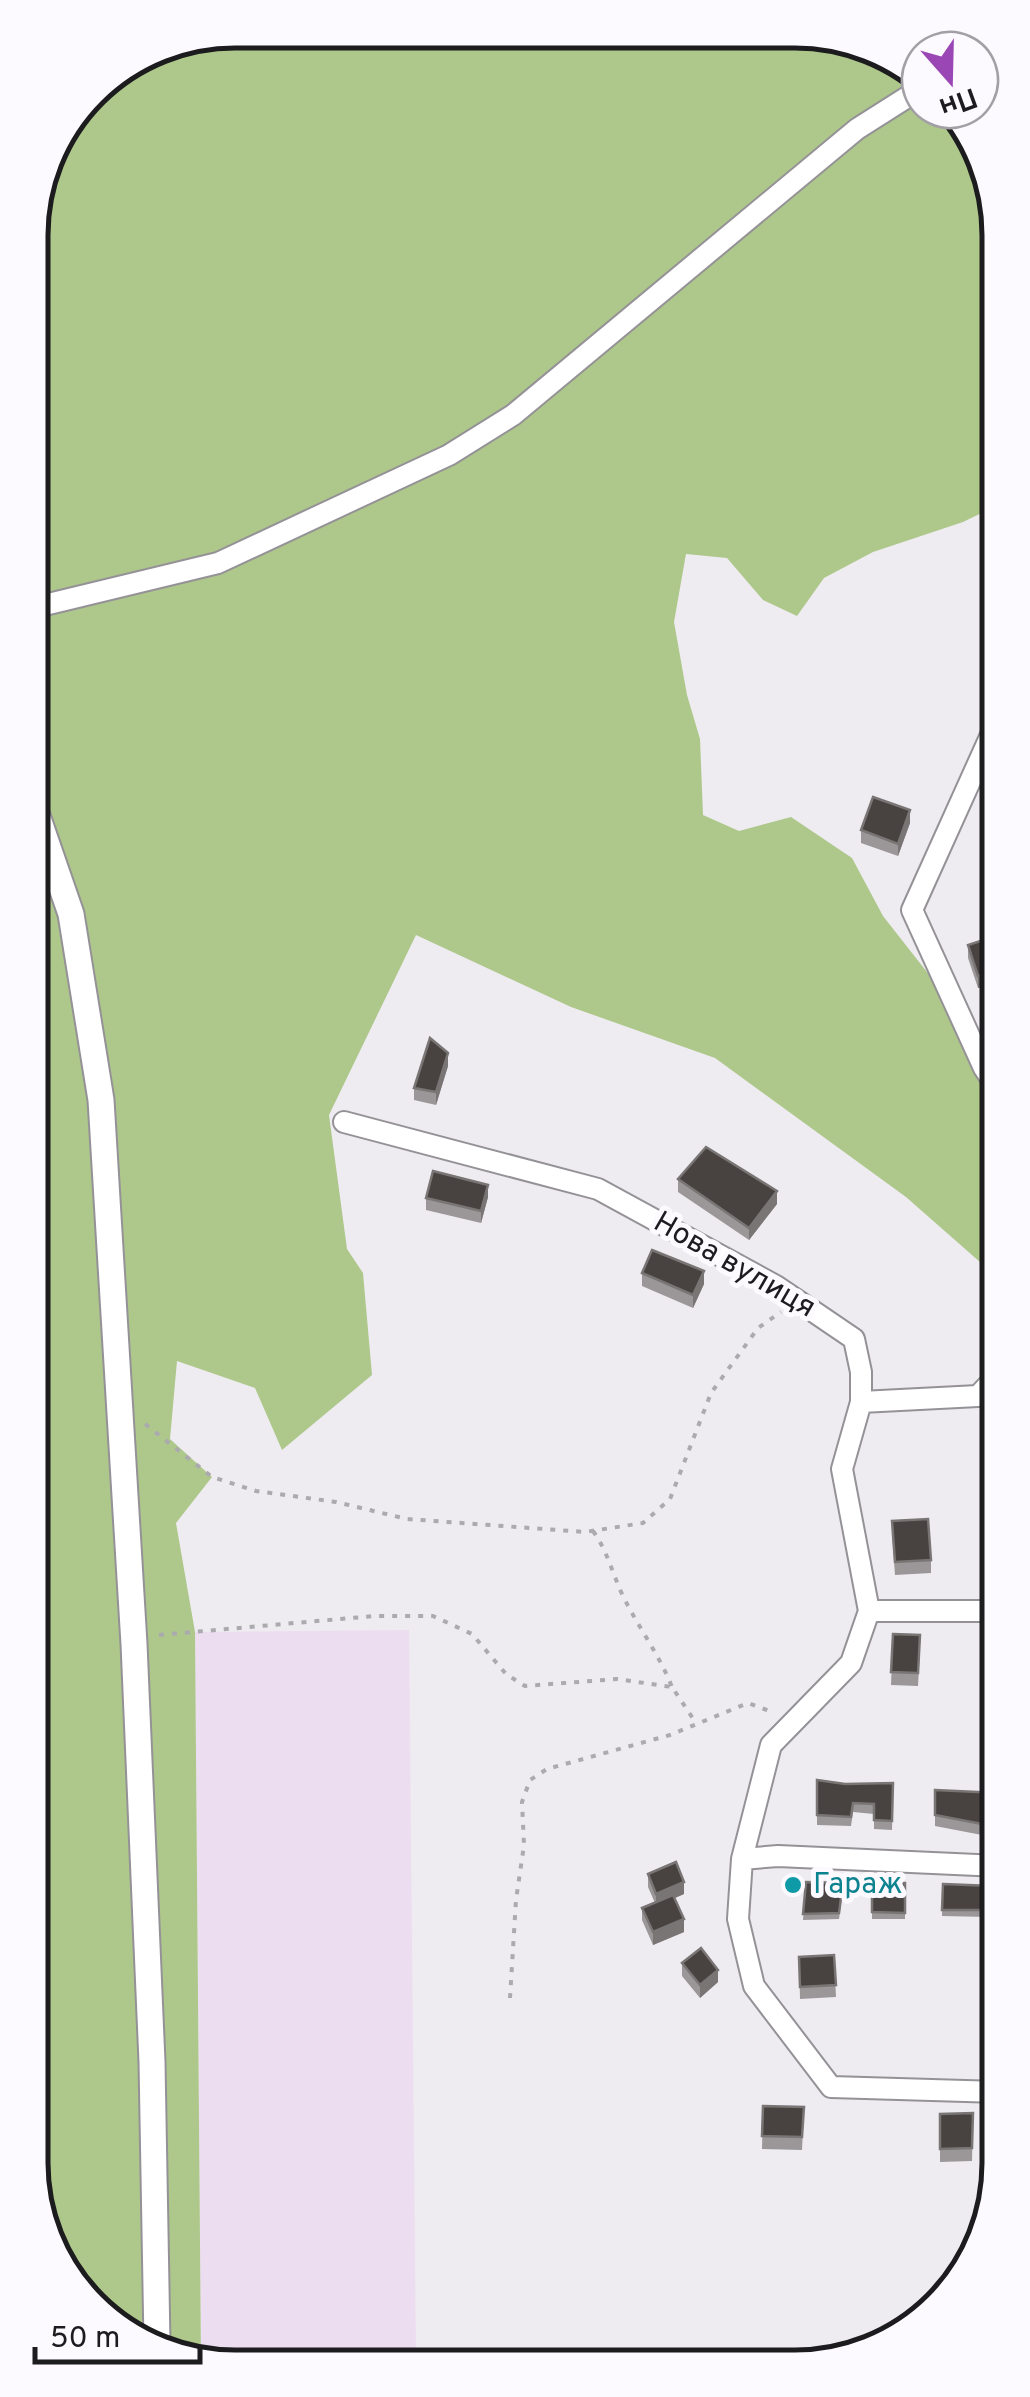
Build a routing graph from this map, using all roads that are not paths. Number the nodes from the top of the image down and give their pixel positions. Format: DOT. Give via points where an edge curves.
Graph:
graph roads {
  1 [pos="900,102"];
  2 [pos="48,604"];
  3 [pos="982,755"];
  4 [pos="48,846"];
  5 [pos="982,1064"];
  6 [pos="344,1122"];
  7 [pos="982,1392"];
  8 [pos="861,1402"];
  9 [pos="870,1611"];
  10 [pos="982,1611"];
  11 [pos="742,1859"];
  12 [pos="982,1865"];
  13 [pos="982,2091"];
  14 [pos="157,2332"];
  1 -- 2 [label="street" via="858,129 513,415 450,455 218,563"];
  3 -- 5 [label="street" via="912,910"];
  4 -- 14 [label="street" via="72,914 101,1100 133,1637"];
  6 -- 8 [label="street, Нова вулиця" via="598,1189 854,1339"];
  7 -- 8 [label="street"];
  8 -- 9 [label="street, Нова вулиця" via="842,1469"];
  9 -- 10 [label="street"];
  9 -- 11 [label="street" via="851,1663 771,1746"];
  11 -- 12 [label="street"];
  11 -- 13 [label="street" via="738,1920 754,1986 831,2087"];
}
